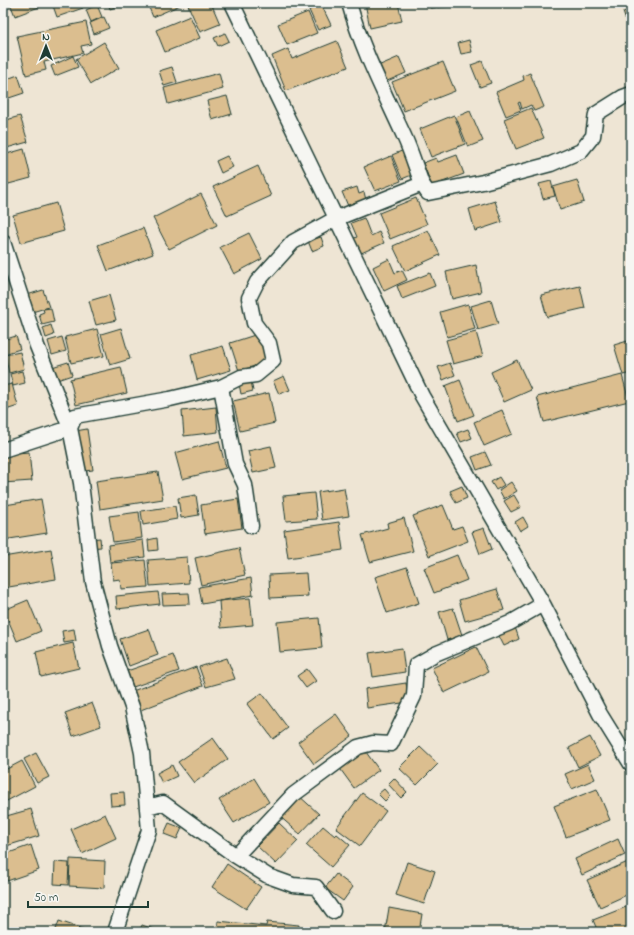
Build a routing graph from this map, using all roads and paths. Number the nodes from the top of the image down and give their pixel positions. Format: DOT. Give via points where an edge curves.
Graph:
graph roads {
  1 [pos="232,3"];
  2 [pos="349,3"];
  3 [pos="631,94"];
  4 [pos="422,184"];
  5 [pos="335,219"];
  6 [pos="3,242"];
  7 [pos="221,387"];
  8 [pos="70,428"];
  9 [pos="3,450"];
  10 [pos="250,526"];
  11 [pos="543,604"];
  12 [pos="631,764"];
  13 [pos="147,807"];
  14 [pos="236,856"];
  15 [pos="333,911"];
  16 [pos="115,932"];
  1 -- 5 [label="street"];
  2 -- 4 [label="street" via="357,32 380,88 404,136"];
  3 -- 4 [label="street" via="596,114 593,136 581,151 551,164 476,184 428,193"];
  4 -- 5 [label="street"];
  5 -- 7 [label="street" via="294,242 257,282 249,298 254,323 269,343 273,361 256,374 241,377"];
  5 -- 11 [label="street" via="422,396"];
  6 -- 8 [label="street" via="37,346"];
  7 -- 8 [label="street" via="76,416"];
  7 -- 10 [label="street" via="235,464 246,485"];
  8 -- 9 [label="street"];
  8 -- 13 [label="street" via="81,484 93,582 110,646 132,707 142,753"];
  11 -- 12 [label="street" via="600,714"];
  11 -- 14 [label="street" via="510,623 435,654 416,665 414,696 391,744 373,743 358,746 293,795"];
  13 -- 14 [label="street" via="163,803"];
  13 -- 16 [label="street" via="150,830"];
  14 -- 15 [label="street" via="268,876 293,885 316,887"];
}
